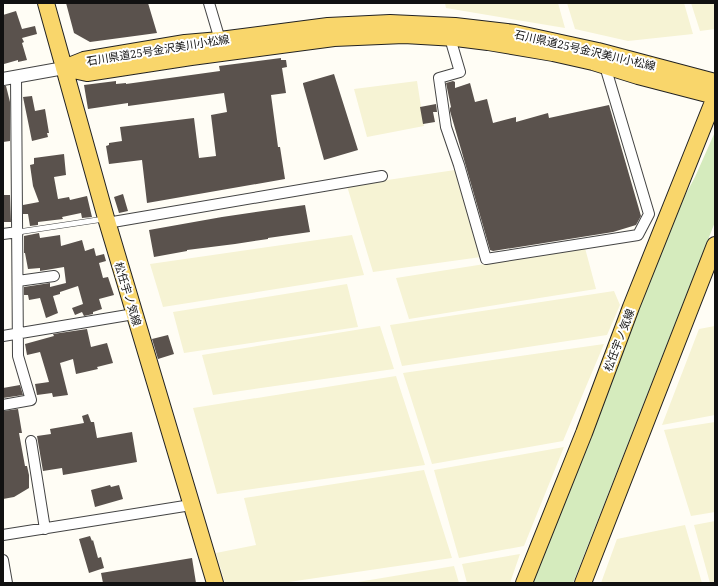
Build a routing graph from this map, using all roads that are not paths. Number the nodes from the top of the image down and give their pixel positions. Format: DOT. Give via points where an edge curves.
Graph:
graph roads {
  1 [pos="46,3"];
  2 [pos="209,3"];
  3 [pos="450,38"];
  4 [pos="220,40"];
  5 [pos="605,66"];
  6 [pos="64,68"];
  7 [pos="16,76"];
  8 [pos="3,79"];
  9 [pos="715,82"];
  10 [pos="715,97"];
  11 [pos="382,176"];
  12 [pos="107,221"];
  13 [pos="18,232"];
  14 [pos="3,234"];
  15 [pos="715,245"];
  16 [pos="54,276"];
  17 [pos="18,281"];
  18 [pos="134,314"];
  19 [pos="18,333"];
  20 [pos="3,336"];
  21 [pos="3,405"];
  22 [pos="31,441"];
  23 [pos="191,505"];
  24 [pos="45,529"];
  25 [pos="3,535"];
  26 [pos="3,560"];
  27 [pos="6,583"];
  28 [pos="215,583"];
  29 [pos="524,583"];
  30 [pos="583,583"];
  1 -- 6 [label="main road, 松任宇ノ気線"];
  2 -- 4 [label="street"];
  3 -- 5 [label="main road, 石川県道25号金沢美川小松線" via="553,53"];
  3 -- 5 [label="street" via="460,72 439,78 446,127 486,259 638,235 649,214"];
  3 -- 6 [label="main road, 石川県道25号金沢美川小松線" via="404,35 334,38 86,73"];
  4 -- 6 [label="main road, 石川県道25号金沢美川小松線" via="185,43 84,60"];
  4 -- 9 [label="main road, 石川県道25号金沢美川小松線" via="328,26 390,23 455,26 515,33 573,45"];
  5 -- 10 [label="main road, 石川県道25号金沢美川小松線"];
  6 -- 7 [label="street"];
  6 -- 12 [label="main road, 松任宇ノ気線"];
  7 -- 8 [label="street"];
  7 -- 13 [label="street"];
  10 -- 29 [label="main road, 松任宇ノ気線"];
  11 -- 12 [label="street"];
  12 -- 13 [label="lane"];
  12 -- 18 [label="main road, 松任宇ノ気線"];
  13 -- 14 [label="street"];
  13 -- 17 [label="street"];
  15 -- 30 [label="main road"];
  16 -- 17 [label="street"];
  17 -- 19 [label="street"];
  18 -- 19 [label="street"];
  18 -- 23 [label="main road, 松任宇ノ気線"];
  19 -- 20 [label="street"];
  19 -- 21 [label="street" via="18,356 31,400"];
  22 -- 24 [label="street"];
  23 -- 24 [label="street"];
  23 -- 28 [label="main road, 松任宇ノ気線"];
  24 -- 25 [label="street"];
  26 -- 27 [label="street"];
}
